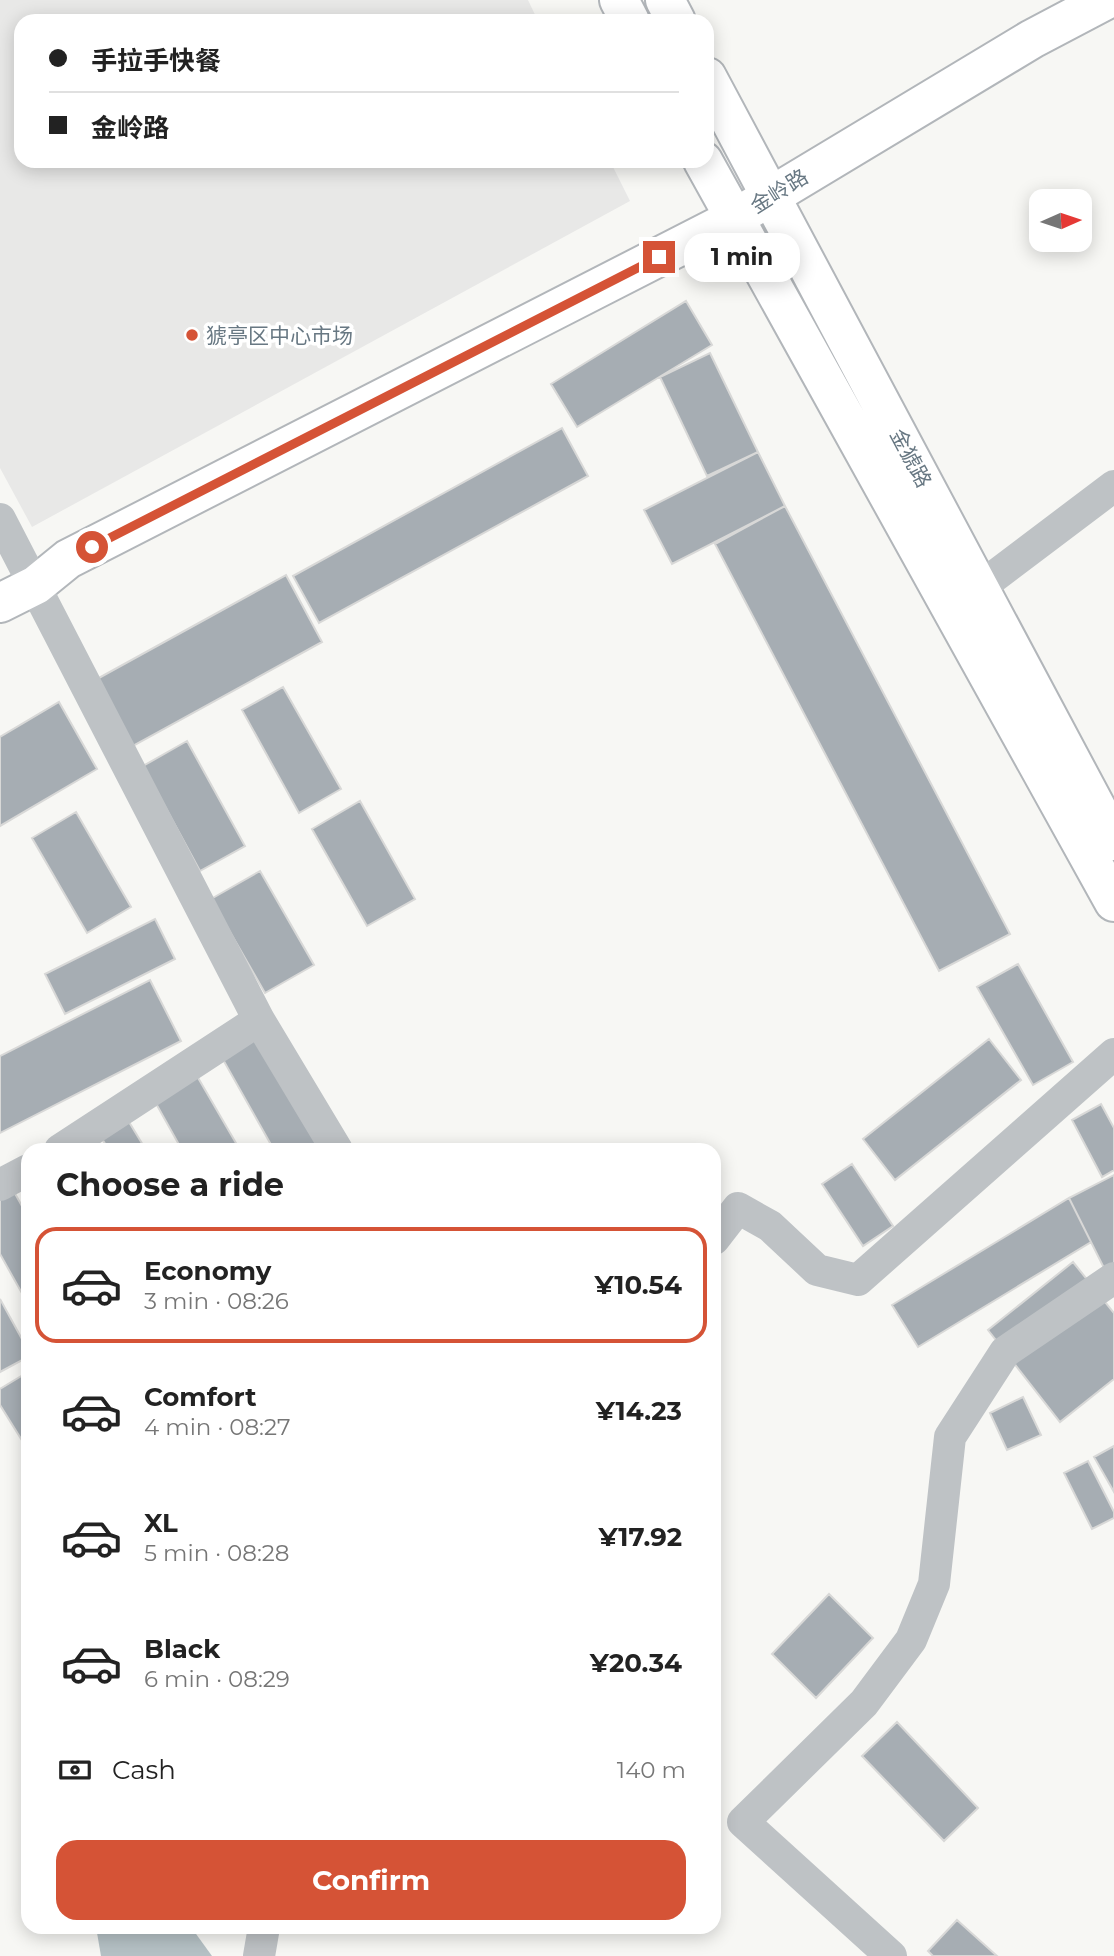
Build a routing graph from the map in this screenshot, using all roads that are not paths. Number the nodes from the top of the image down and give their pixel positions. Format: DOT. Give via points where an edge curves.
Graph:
graph roads {
  1 [pos="1105,0"];
  2 [pos="714,90"];
  3 [pos="707,168"];
  4 [pos="772,194"];
  5 [pos="733,219"];
  6 [pos="1114,486"];
  7 [pos="0,519"];
  8 [pos="36,585"];
  9 [pos="979,588"];
  10 [pos="0,603"];
  11 [pos="1114,841"];
  12 [pos="1114,902"];
  13 [pos="259,1020"];
  14 [pos="1114,1054"];
  15 [pos="71,1143"];
  16 [pos="333,1143"];
  17 [pos="21,1174"];
  18 [pos="0,1185"];
  19 [pos="721,1230"];
  20 [pos="1114,1279"];
  21 [pos="263,1934"];
  22 [pos="259,1956"];
  23 [pos="891,1956"];
  1 -- 4 [label="main road, 金岭路"];
  2 -- 4 [label="main road, 金猇路"];
  3 -- 5 [label="main road, 金猇路"];
  4 -- 5 [label="main road, 金岭路"];
  4 -- 9 [label="main road, 金猇路"];
  5 -- 8 [label="main road, 金岭路" via="68,559"];
  5 -- 12 [label="main road, 金猇路"];
  6 -- 9 [label="street"];
  7 -- 8 [label="street"];
  8 -- 10 [label="main road, 金岭路"];
  8 -- 13 [label="street"];
  9 -- 11 [label="main road, 金猇路"];
  13 -- 15 [label="street"];
  13 -- 16 [label="street"];
  14 -- 19 [label="street" via="858,1280 817,1270 770,1226 738,1209"];
  17 -- 18 [label="street"];
  20 -- 23 [label="street" via="1005,1352 950,1437 934,1584 911,1640 864,1703 743,1822"];
  21 -- 22 [label="street"];
}
